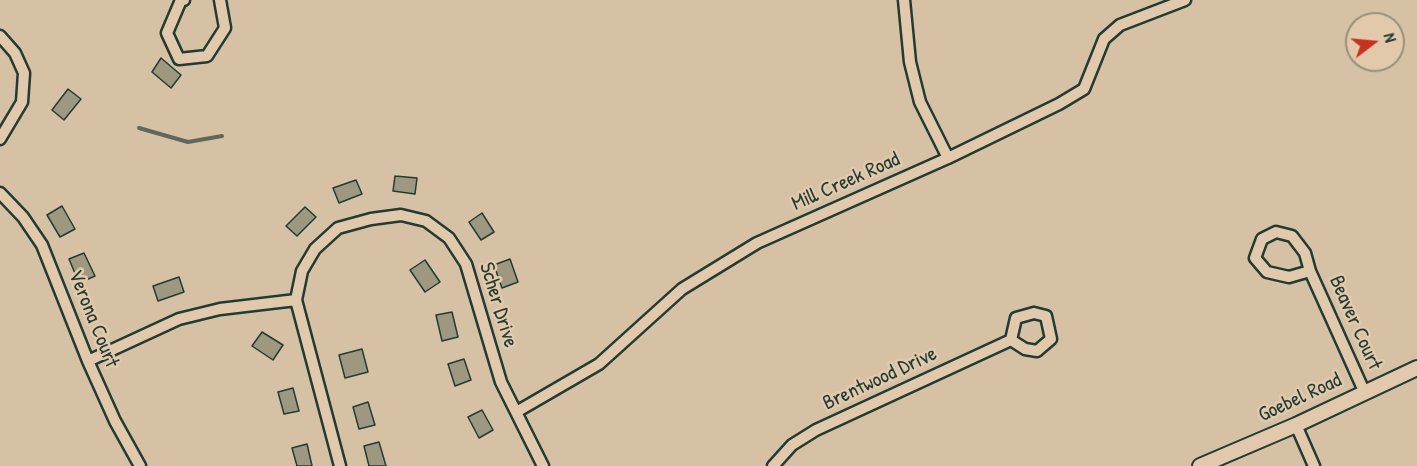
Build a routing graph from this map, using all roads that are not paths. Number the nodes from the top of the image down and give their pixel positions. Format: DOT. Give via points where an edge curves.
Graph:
graph roads {
  1 [pos="184,0"];
  2 [pos="220,0"];
  3 [pos="903,0"];
  4 [pos="1185,0"];
  5 [pos="0,36"];
  6 [pos="0,139"];
  7 [pos="948,158"];
  8 [pos="0,193"];
  9 [pos="1310,271"];
  10 [pos="296,300"];
  11 [pos="1011,340"];
  12 [pos="88,361"];
  13 [pos="1417,368"];
  14 [pos="1364,391"];
  15 [pos="518,411"];
  16 [pos="1296,425"];
  17 [pos="140,466"];
  18 [pos="340,466"];
  19 [pos="543,466"];
  20 [pos="773,466"];
  21 [pos="1200,466"];
  22 [pos="1314,466"];
  1 -- 2 [label="street" via="167,33 179,59 207,56 225,28"];
  3 -- 7 [label="street" via="910,62 920,102"];
  4 -- 7 [label="street, Mill Creek Road" via="1120,25 1104,39 1084,88"];
  5 -- 6 [label="street" via="15,53 24,73 22,102"];
  7 -- 15 [label="street, Mill Creek Road" via="757,243 682,289 599,364"];
  8 -- 12 [label="street, Verona Court" via="42,245"];
  9 -- 9 [label="street, Beaver Court" via="1305,253 1292,236 1276,232 1262,239 1255,258 1267,272 1289,277"];
  9 -- 14 [label="street, Beaver Court"];
  10 -- 12 [label="street" via="220,309 179,319"];
  10 -- 15 [label="street, Scher Drive" via="302,271 315,249 338,228 401,215 426,221 449,238 466,264 501,382"];
  10 -- 18 [label="street, Scher Drive"];
  11 -- 20 [label="street, Brentwood Drive" via="816,430 792,446"];
  12 -- 17 [label="street, Verona Court"];
  13 -- 14 [label="street, Goebel Road"];
  14 -- 16 [label="street, Goebel Road"];
  15 -- 19 [label="street, Scher Drive"];
  16 -- 21 [label="street, Goebel Road"];
  16 -- 22 [label="street"];
}
